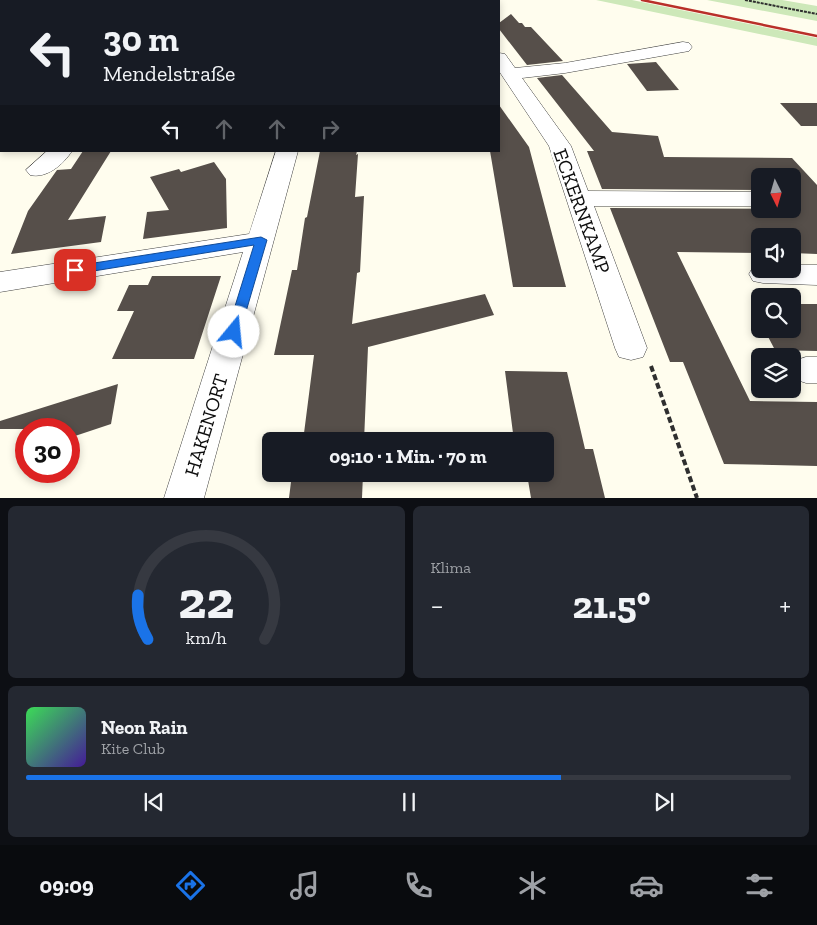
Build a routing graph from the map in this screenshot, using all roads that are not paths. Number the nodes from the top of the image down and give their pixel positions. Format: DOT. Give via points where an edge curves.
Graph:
graph roads {
  1 [pos="683,47"];
  2 [pos="504,66"];
  3 [pos="60,152"];
  4 [pos="288,152"];
  5 [pos="38,170"];
  6 [pos="578,198"];
  7 [pos="751,199"];
  8 [pos="261,240"];
  9 [pos="801,275"];
  10 [pos="817,275"];
  11 [pos="0,282"];
  12 [pos="631,348"];
  13 [pos="184,498"];
  1 -- 2 [label="street" via="565,68"];
  2 -- 6 [label="street, ECKERNKAMP" via="560,146"];
  3 -- 5 [label="street"];
  4 -- 8 [label="street, HAKENORT"];
  6 -- 7 [label="street"];
  6 -- 12 [label="street, ECKERNKAMP"];
  8 -- 11 [label="street"];
  8 -- 13 [label="street, HAKENORT"];
  9 -- 10 [label="street"];
}
